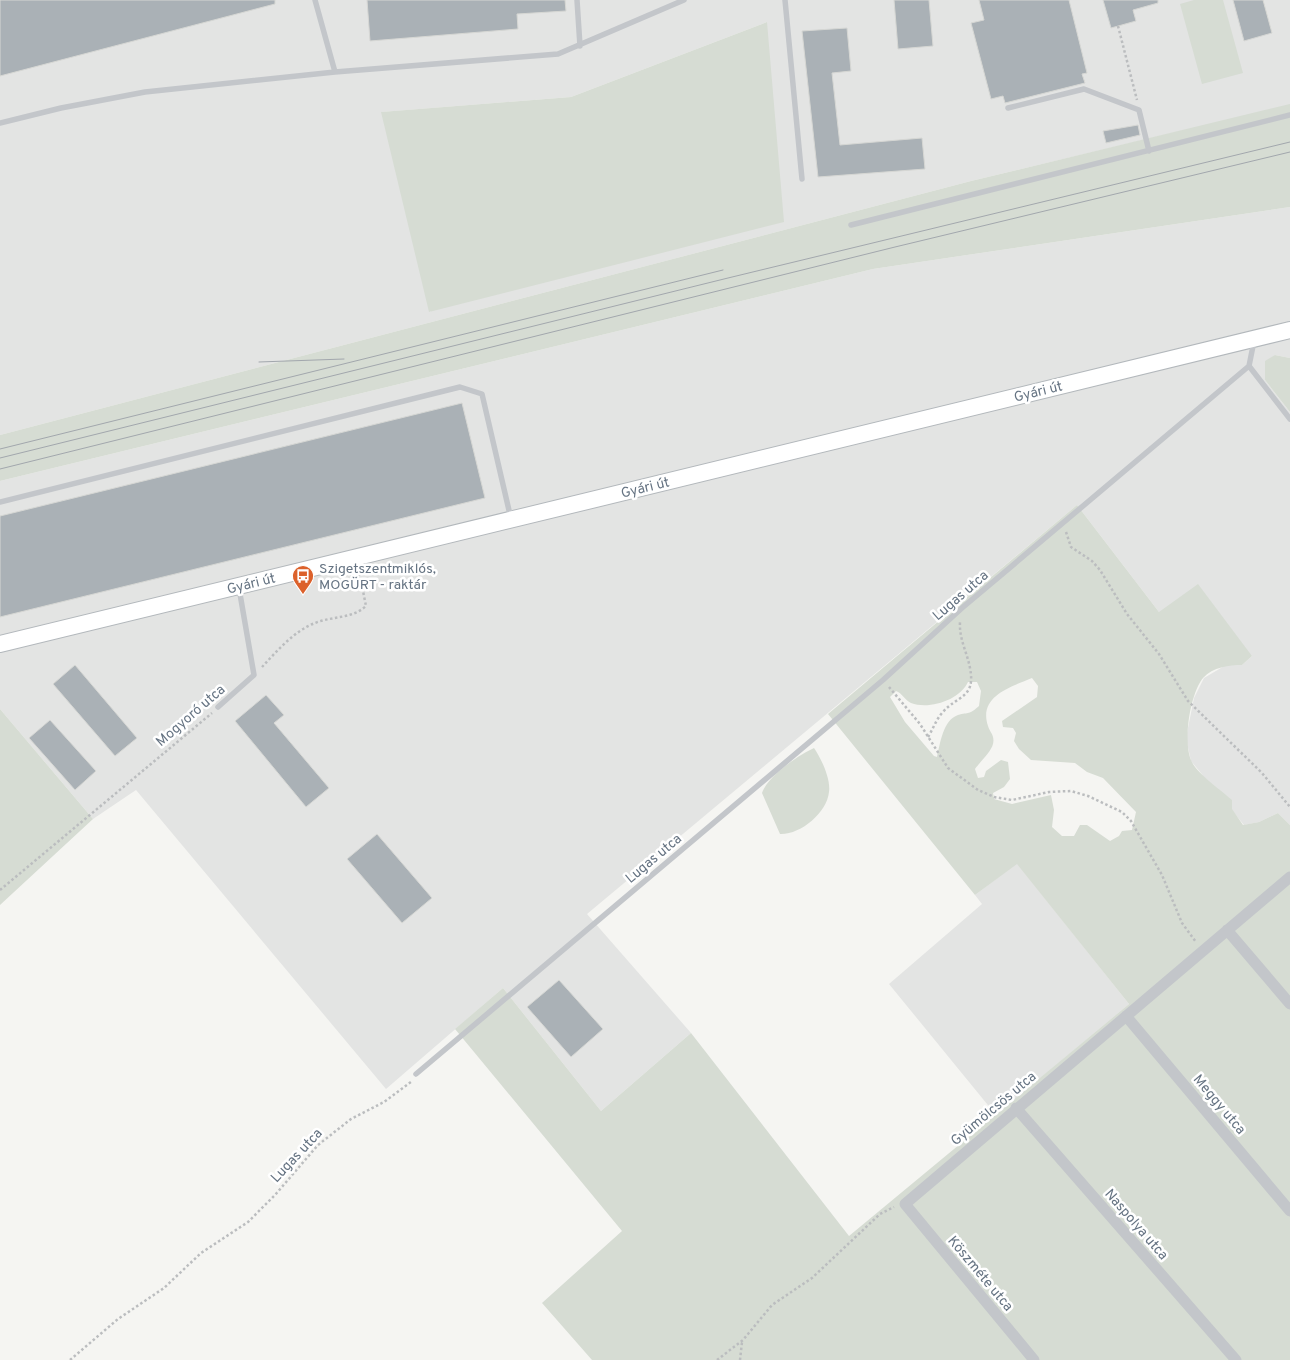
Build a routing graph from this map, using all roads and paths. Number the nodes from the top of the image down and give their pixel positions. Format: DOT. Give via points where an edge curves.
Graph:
graph roads {
  1 [pos="315,0"];
  2 [pos="577,0"];
  3 [pos="684,0"];
  4 [pos="785,0"];
  5 [pos="1118,26"];
  6 [pos="580,46"];
  7 [pos="334,72"];
  8 [pos="1008,108"];
  9 [pos="1139,110"];
  10 [pos="1290,115"];
  11 [pos="0,123"];
  12 [pos="1149,150"];
  13 [pos="802,179"];
  14 [pos="850,225"];
  15 [pos="1290,330"];
  16 [pos="1254,338"];
  17 [pos="1249,366"];
  18 [pos="1290,419"];
  19 [pos="0,502"];
  20 [pos="511,519"];
  21 [pos="1066,523"];
  22 [pos="356,557"];
  23 [pos="239,586"];
  24 [pos="962,608"];
  25 [pos="0,644"];
  26 [pos="254,675"];
  27 [pos="883,680"];
  28 [pos="218,707"];
  29 [pos="928,737"];
  30 [pos="1290,807"];
  31 [pos="1290,877"];
  32 [pos="0,890"];
  33 [pos="1227,930"];
  34 [pos="1204,950"];
  35 [pos="1290,1004"];
  36 [pos="1126,1016"];
  37 [pos="416,1074"];
  38 [pos="1016,1108"];
  39 [pos="905,1204"];
  40 [pos="1290,1211"];
  41 [pos="742,1340"];
  42 [pos="70,1360"];
  43 [pos="717,1360"];
  44 [pos="740,1360"];
  45 [pos="1034,1360"];
  46 [pos="1236,1360"];
  1 -- 7 [label="lane"];
  2 -- 6 [label="lane"];
  3 -- 6 [label="lane"];
  4 -- 13 [label="lane"];
  5 -- 9 [label="path"];
  6 -- 7 [label="lane" via="558,54"];
  7 -- 11 [label="lane" via="145,92"];
  8 -- 9 [label="lane" via="1084,89"];
  9 -- 12 [label="lane"];
  10 -- 12 [label="lane"];
  12 -- 14 [label="lane"];
  15 -- 16 [label="street, Gyári út"];
  16 -- 17 [label="lane"];
  16 -- 20 [label="street, Gyári út"];
  17 -- 18 [label="lane"];
  17 -- 21 [label="lane, Lugas utca"];
  19 -- 20 [label="lane" via="460,387 482,394"];
  20 -- 22 [label="street, Gyári út"];
  21 -- 24 [label="lane, Lugas utca"];
  21 -- 30 [label="path" via="1066,539 1071,548 1100,570 1126,614 1159,654 1188,701 1262,773"];
  22 -- 23 [label="street, Gyári út"];
  22 -- 26 [label="path" via="366,606 359,613 314,623 287,642"];
  23 -- 25 [label="street, Gyári út"];
  23 -- 26 [label="lane"];
  24 -- 27 [label="lane, Lugas utca"];
  24 -- 29 [label="path" via="960,637 970,666 969,691 943,712"];
  26 -- 28 [label="lane, Mogyoró utca"];
  27 -- 29 [label="path"];
  27 -- 37 [label="lane, Lugas utca"];
  28 -- 32 [label="path, Mogyoró utca"];
  29 -- 34 [label="path" via="948,768 978,790 994,797 1012,800 1071,791 1122,812 1131,821 1162,875 1182,923"];
  31 -- 33 [label="street, Gyümölcsös utca"];
  33 -- 34 [label="street, Gyümölcsös utca"];
  33 -- 35 [label="street"];
  34 -- 36 [label="street, Gyümölcsös utca"];
  36 -- 38 [label="street, Gyümölcsös utca"];
  36 -- 40 [label="street, Meggy utca"];
  37 -- 42 [label="path, Lugas utca" via="406,1087 350,1119 318,1145 248,1222 201,1253 164,1288 118,1319"];
  38 -- 39 [label="street, Gyümölcsös utca"];
  38 -- 46 [label="street, Naspolya utca"];
  39 -- 41 [label="path" via="880,1214 812,1278 772,1305"];
  39 -- 45 [label="street, Köszméte utca"];
  41 -- 43 [label="path"];
  41 -- 44 [label="path"];
}
